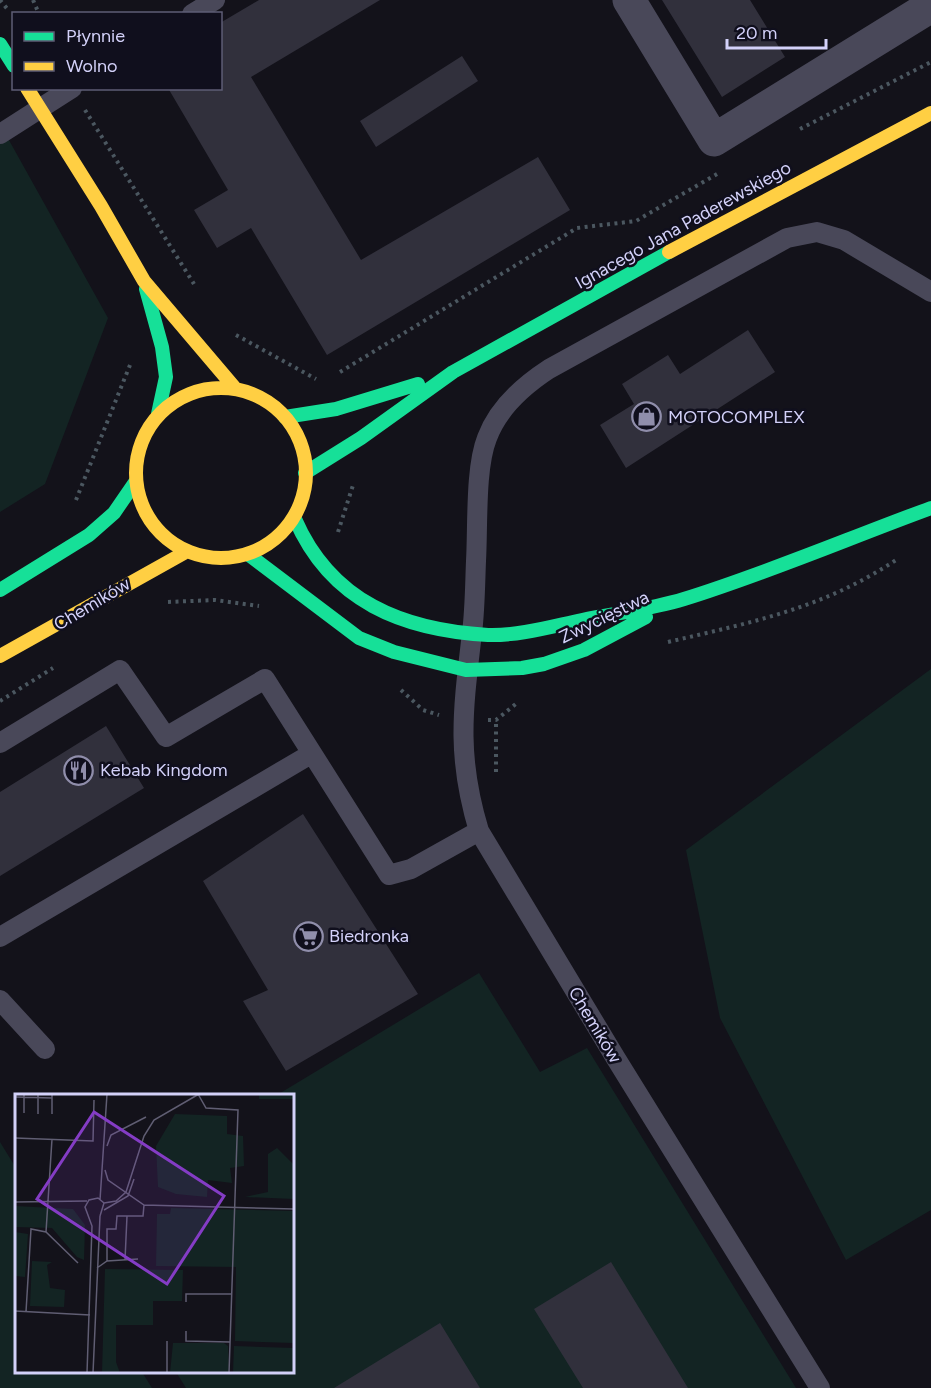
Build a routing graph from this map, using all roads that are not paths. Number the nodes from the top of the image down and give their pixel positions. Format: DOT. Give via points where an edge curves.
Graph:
graph roads {
  1 [pos="215,0"];
  2 [pos="629,0"];
  3 [pos="931,6"];
  4 [pos="195,12"];
  5 [pos="0,45"];
  6 [pos="12,63"];
  7 [pos="28,90"];
  8 [pos="69,90"];
  9 [pos="40,110"];
  10 [pos="931,112"];
  11 [pos="0,134"];
  12 [pos="144,281"];
  13 [pos="931,292"];
  14 [pos="453,372"];
  15 [pos="234,387"];
  16 [pos="158,414"];
  17 [pos="285,417"];
  18 [pos="305,473"];
  19 [pos="136,481"];
  20 [pos="931,508"];
  21 [pos="295,519"];
  22 [pos="184,553"];
  23 [pos="249,555"];
  24 [pos="0,591"];
  25 [pos="683,598"];
  26 [pos="472,632"];
  27 [pos="0,656"];
  28 [pos="466,670"];
  29 [pos="0,743"];
  30 [pos="311,754"];
  31 [pos="479,831"];
  32 [pos="0,937"];
  33 [pos="0,1000"];
  34 [pos="45,1049"];
  35 [pos="820,1388"];
  1 -- 4 [label="lane"];
  2 -- 3 [label="street" via="714,140"];
  5 -- 6 [label="main road"];
  7 -- 9 [label="main road"];
  8 -- 9 [label="lane"];
  9 -- 11 [label="lane"];
  9 -- 12 [label="main road"];
  10 -- 14 [label="main road, Ignacego Jana Paderewskiego"];
  12 -- 15 [label="main road"];
  12 -- 16 [label="main road" via="166,377"];
  13 -- 26 [label="lane, Chemików" via="844,240 817,232 787,238 522,386 486,439"];
  14 -- 17 [label="main road, Ignacego Jana Paderewskiego" via="350,408 322,415"];
  14 -- 18 [label="main road, Ignacego Jana Paderewskiego"];
  15 -- 16 [label="main road" via="192,392 175,399"];
  15 -- 17 [label="main road" via="269,401"];
  16 -- 19 [label="main road" via="138,457"];
  17 -- 18 [label="main road" via="303,452"];
  18 -- 21 [label="main road"];
  19 -- 22 [label="main road" via="144,508 159,530"];
  19 -- 24 [label="main road" via="114,513 89,534"];
  20 -- 25 [label="main road, Zwycięstwa"];
  21 -- 23 [label="main road" via="280,535"];
  21 -- 26 [label="main road, Zwycięstwa" via="307,547 323,567 368,604 410,624"];
  22 -- 23 [label="main road" via="219,561"];
  22 -- 27 [label="main road, Chemików"];
  23 -- 28 [label="main road, Zwycięstwa" via="359,638 394,652"];
  25 -- 26 [label="main road, Zwycięstwa" via="537,629 490,635"];
  25 -- 28 [label="main road, Zwycięstwa" via="584,650 543,664"];
  26 -- 28 [label="lane, Chemików"];
  28 -- 31 [label="lane, Chemików" via="463,760"];
  29 -- 30 [label="lane" via="120,670 166,737 265,679"];
  30 -- 31 [label="lane" via="389,875 411,869"];
  30 -- 32 [label="lane"];
  31 -- 35 [label="lane, Chemików"];
  33 -- 34 [label="lane"];
}
